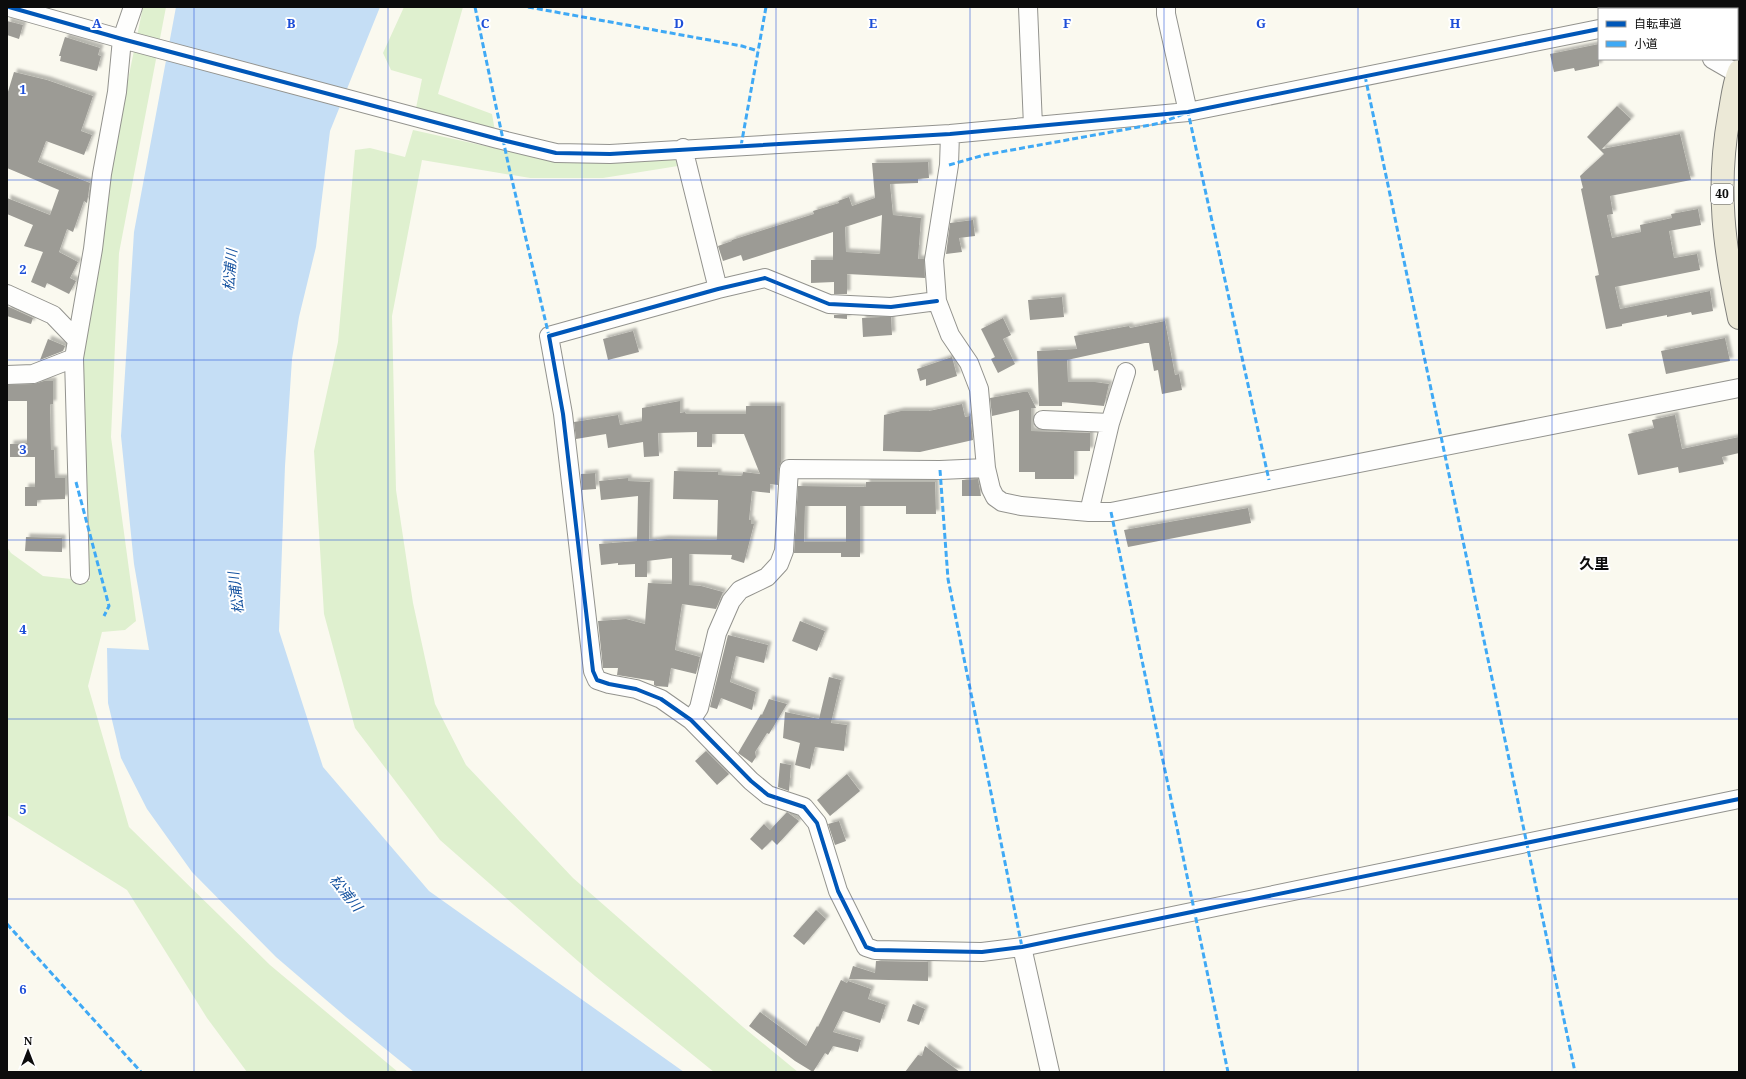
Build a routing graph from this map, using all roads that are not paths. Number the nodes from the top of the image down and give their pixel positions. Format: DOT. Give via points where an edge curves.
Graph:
graph roads {
  1 [pos="9,7"];
  2 [pos="133,7"];
  3 [pos="1028,7"];
  4 [pos="1166,7"];
  5 [pos="1598,29"];
  6 [pos="128,41"];
  7 [pos="1714,60"];
  8 [pos="1738,73"];
  9 [pos="1188,112"];
  10 [pos="1032,126"];
  11 [pos="950,134"];
  12 [pos="683,148"];
  13 [pos="718,289"];
  14 [pos="7,294"];
  15 [pos="937,301"];
  16 [pos="1739,318"];
  17 [pos="78,340"];
  18 [pos="74,358"];
  19 [pos="1126,372"];
  20 [pos="7,375"];
  21 [pos="1739,388"];
  22 [pos="1043,420"];
  23 [pos="1110,423"];
  24 [pos="986,468"];
  25 [pos="1089,512"];
  26 [pos="80,576"];
  27 [pos="692,720"];
  28 [pos="1739,799"];
  29 [pos="1022,947"];
  30 [pos="1050,1072"];
  1 -- 6 [label="street"];
  2 -- 6 [label="street"];
  3 -- 10 [label="street"];
  4 -- 9 [label="street"];
  5 -- 9 [label="street"];
  6 -- 12 [label="street" via="389,112 556,153 610,154"];
  6 -- 17 [label="street" via="102,174"];
  7 -- 8 [label="street"];
  8 -- 16 [label="main road, 40" via="1724,142 1722,217"];
  9 -- 10 [label="street"];
  10 -- 11 [label="street"];
  11 -- 12 [label="street"];
  11 -- 15 [label="street" via="949,165 934,260"];
  12 -- 13 [label="street"];
  13 -- 15 [label="street" via="765,278 829,304 891,307"];
  13 -- 27 [label="street" via="549,336 563,414 593,671 597,680 636,689 661,699"];
  14 -- 17 [label="street" via="53,315"];
  15 -- 24 [label="street" via="950,334 969,363 979,389"];
  17 -- 18 [label="street"];
  18 -- 20 [label="street" via="33,374"];
  18 -- 26 [label="street"];
  19 -- 23 [label="street"];
  21 -- 25 [label="street" via="1119,510"];
  22 -- 23 [label="street"];
  23 -- 25 [label="street"];
  24 -- 25 [label="street" via="991,489 995,497 1002,502"];
  24 -- 27 [label="street" via="789,469 784,551 779,564 767,577 740,590 731,601 717,633 698,708"];
  27 -- 29 [label="street" via="768,795 804,807 816,823 838,891 866,947 874,950 982,952"];
  28 -- 29 [label="street"];
  29 -- 30 [label="street"];
}
